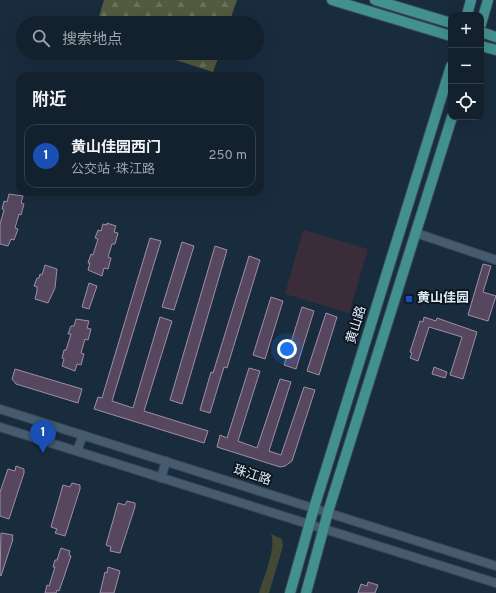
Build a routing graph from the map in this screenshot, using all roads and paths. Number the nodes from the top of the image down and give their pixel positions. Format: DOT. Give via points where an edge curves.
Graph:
graph roads {
  1 [pos="332,0"];
  2 [pos="375,0"];
  3 [pos="471,0"];
  4 [pos="488,0"];
  5 [pos="468,12"];
  6 [pos="484,14"];
  7 [pos="448,22"];
  8 [pos="484,33"];
  9 [pos="448,35"];
  10 [pos="496,37"];
  11 [pos="484,47"];
  12 [pos="496,50"];
  13 [pos="448,76"];
  14 [pos="451,120"];
  15 [pos="416,233"];
  16 [pos="496,260"];
  17 [pos="0,409"];
  18 [pos="0,427"];
  19 [pos="83,435"];
  20 [pos="78,452"];
  21 [pos="166,461"];
  22 [pos="161,478"];
  23 [pos="314,508"];
  24 [pos="328,512"];
  25 [pos="310,523"];
  26 [pos="324,528"];
  27 [pos="496,566"];
  28 [pos="496,583"];
  29 [pos="290,593"];
  30 [pos="306,593"];
  1 -- 9 [label="main road"];
  2 -- 7 [label="main road"];
  3 -- 5 [label="main road"];
  4 -- 6 [label="main road"];
  8 -- 10 [label="main road"];
  11 -- 12 [label="main road"];
  13 -- 23 [label="main road, 黄山路"];
  14 -- 15 [label="main road"];
  15 -- 16 [label="street"];
  15 -- 24 [label="main road"];
  17 -- 19 [label="street, 珠江路"];
  18 -- 20 [label="street"];
  19 -- 20 [label="street"];
  19 -- 21 [label="street, 珠江路"];
  20 -- 22 [label="street"];
  21 -- 22 [label="street"];
  21 -- 23 [label="street, 珠江路"];
  22 -- 25 [label="street"];
  23 -- 24 [label="street, 珠江路"];
  23 -- 25 [label="main road, 黄山路"];
  24 -- 26 [label="main road"];
  24 -- 27 [label="street, 珠江路"];
  25 -- 26 [label="street"];
  25 -- 29 [label="main road, 黄山路"];
  26 -- 28 [label="street"];
  26 -- 30 [label="main road"];
}
